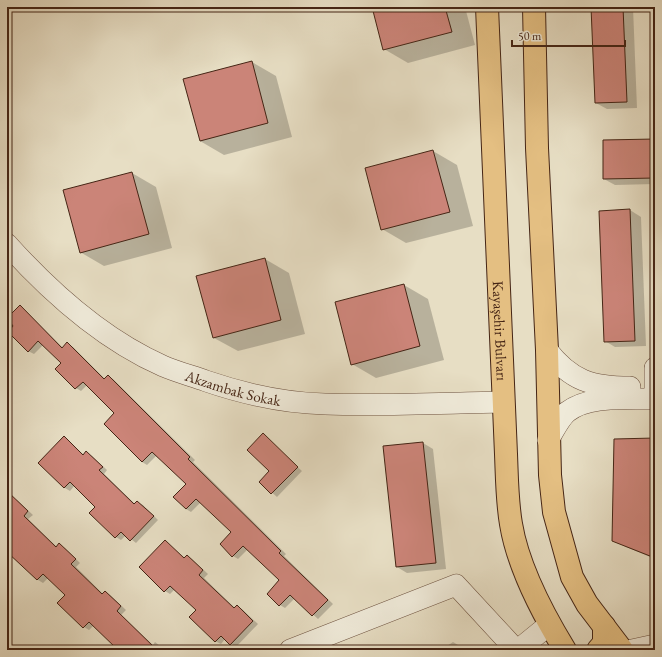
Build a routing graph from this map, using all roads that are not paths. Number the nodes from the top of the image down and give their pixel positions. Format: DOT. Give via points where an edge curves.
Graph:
graph roads {
  1 [pos="487,7"];
  2 [pos="534,7"];
  3 [pos="7,244"];
  4 [pos="546,350"];
  5 [pos="655,388"];
  6 [pos="503,402"];
  7 [pos="548,440"];
  8 [pos="550,624"];
  9 [pos="604,626"];
  10 [pos="655,645"];
  11 [pos="565,648"];
  12 [pos="290,650"];
  13 [pos="517,650"];
  14 [pos="602,650"];
  15 [pos="622,650"];
  16 [pos="632,650"];
  1 -- 6 [label="main road, Kayaşehir Bulvarı"];
  2 -- 4 [label="main road" via="536,148"];
  3 -- 6 [label="street, Akzambak Sokak" via="36,276 67,304 114,339 163,366 215,384 254,396 324,404"];
  4 -- 5 [label="street" via="572,375 592,384"];
  4 -- 7 [label="main road"];
  5 -- 7 [label="street" via="581,404 567,412"];
  6 -- 8 [label="main road, Kayaşehir Bulvarı" via="511,525 518,551"];
  7 -- 9 [label="main road" via="554,512 562,546 572,577 587,604"];
  8 -- 11 [label="main road, Kayaşehir Bulvarı"];
  8 -- 13 [label="street"];
  9 -- 14 [label="main road"];
  9 -- 15 [label="main road"];
  10 -- 16 [label="street"];
  12 -- 13 [label="street" via="456,585"];
}
